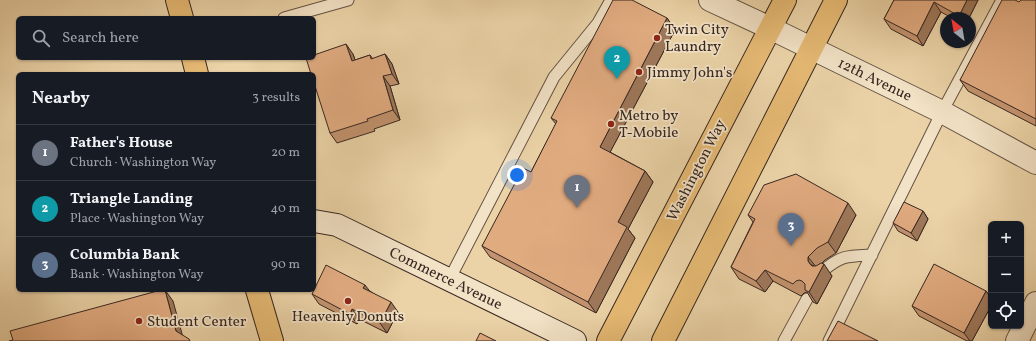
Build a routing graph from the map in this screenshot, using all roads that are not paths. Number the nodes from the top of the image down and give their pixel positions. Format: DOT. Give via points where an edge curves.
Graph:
graph roads {
  1 [pos="177,0"];
  2 [pos="348,0"];
  3 [pos="611,0"];
  4 [pos="710,0"];
  5 [pos="785,0"];
  6 [pos="836,0"];
  7 [pos="1002,0"];
  8 [pos="181,16"];
  9 [pos="291,16"];
  10 [pos="770,28"];
  11 [pos="811,48"];
  12 [pos="194,60"];
  13 [pos="196,72"];
  14 [pos="942,112"];
  15 [pos="1036,163"];
  16 [pos="316,221"];
  17 [pos="872,255"];
  18 [pos="823,271"];
  19 [pos="449,280"];
  20 [pos="258,292"];
  21 [pos="807,298"];
  22 [pos="1036,303"];
  23 [pos="272,341"];
  24 [pos="575,341"];
  25 [pos="608,341"];
  26 [pos="663,341"];
  27 [pos="784,341"];
  28 [pos="829,341"];
  29 [pos="1017,341"];
  1 -- 8 [label="main road"];
  2 -- 9 [label="lane"];
  3 -- 19 [label="lane" via="598,24 554,77"];
  4 -- 10 [label="street, 12th Avenue"];
  5 -- 10 [label="main road, Washington Way"];
  6 -- 11 [label="main road"];
  7 -- 14 [label="lane"];
  10 -- 11 [label="street, 12th Avenue"];
  10 -- 25 [label="main road, Washington Way"];
  11 -- 14 [label="street, 12th Avenue"];
  11 -- 26 [label="main road"];
  12 -- 13 [label="main road"];
  14 -- 15 [label="street, 12th Avenue"];
  14 -- 17 [label="lane"];
  16 -- 19 [label="street, Commerce Avenue" via="337,226"];
  17 -- 18 [label="lane" via="840,258"];
  17 -- 28 [label="lane"];
  19 -- 24 [label="street, Commerce Avenue"];
  20 -- 23 [label="main road"];
  21 -- 27 [label="lane"];
  22 -- 29 [label="street"];
}
